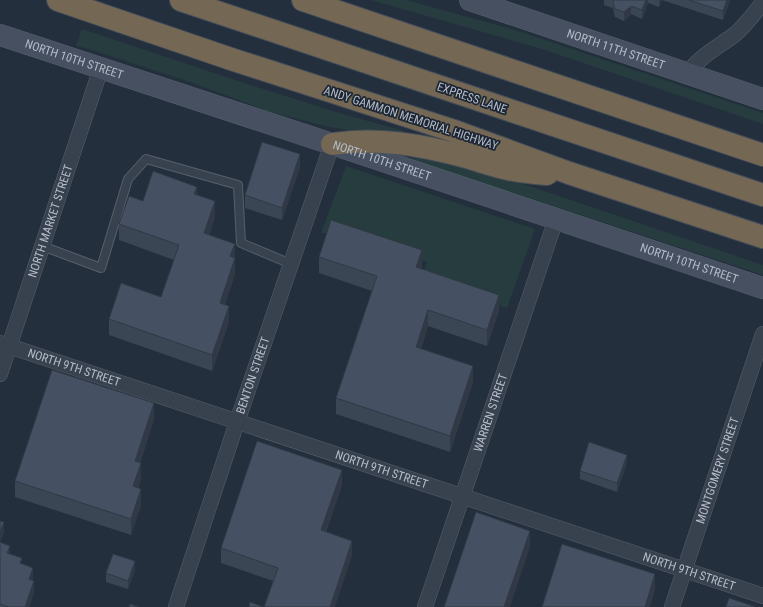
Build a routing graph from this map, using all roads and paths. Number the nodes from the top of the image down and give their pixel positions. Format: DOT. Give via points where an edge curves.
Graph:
graph roads {
  1 [pos="58,0"];
  2 [pos="181,0"];
  3 [pos="303,0"];
  4 [pos="470,0"];
  5 [pos="763,2"];
  6 [pos="0,35"];
  7 [pos="101,68"];
  8 [pos="688,73"];
  9 [pos="763,99"];
  10 [pos="332,144"];
  11 [pos="763,155"];
  12 [pos="569,173"];
  13 [pos="754,192"];
  14 [pos="556,219"];
  15 [pos="763,237"];
  16 [pos="42,246"];
  17 [pos="291,264"];
  18 [pos="763,288"];
  19 [pos="763,334"];
  20 [pos="4,344"];
  21 [pos="0,374"];
  22 [pos="237,422"];
  23 [pos="462,496"];
  24 [pos="684,570"];
  25 [pos="763,596"];
  26 [pos="176,607"];
  27 [pos="425,607"];
  28 [pos="672,607"];
  1 -- 12 [label="highway, ANDY GAMMON MEMORIAL HIGHWAY" via="457,132"];
  2 -- 13 [label="highway, EXPRESS LANE"];
  3 -- 11 [label="highway"];
  4 -- 8 [label="street, NORTH 11TH STREET"];
  5 -- 8 [label="street" via="744,26 701,58"];
  6 -- 7 [label="street, NORTH 10TH STREET"];
  7 -- 10 [label="street, NORTH 10TH STREET"];
  7 -- 16 [label="street, NORTH MARKET STREET"];
  8 -- 9 [label="street, NORTH 11TH STREET"];
  10 -- 12 [label="highway" via="395,142 458,155 507,169 549,174"];
  10 -- 14 [label="street, NORTH 10TH STREET"];
  10 -- 17 [label="street, BENTON STREET"];
  12 -- 15 [label="highway, ANDY GAMMON MEMORIAL HIGHWAY"];
  14 -- 18 [label="street, NORTH 10TH STREET"];
  14 -- 23 [label="street, WARREN STREET"];
  16 -- 17 [label="lane" via="101,268 128,179 146,159 238,186 241,243"];
  16 -- 20 [label="street, NORTH MARKET STREET"];
  17 -- 22 [label="street, BENTON STREET"];
  19 -- 24 [label="street, MONTGOMERY STREET"];
  20 -- 21 [label="street, NORTH MARKET STREET"];
  20 -- 22 [label="street, NORTH 9TH STREET"];
  22 -- 23 [label="street, NORTH 9TH STREET"];
  22 -- 26 [label="street, BENTON STREET"];
  23 -- 24 [label="street, NORTH 9TH STREET"];
  23 -- 27 [label="street, WARREN STREET"];
  24 -- 25 [label="street, NORTH 9TH STREET"];
  24 -- 28 [label="street, MONTGOMERY STREET"];
}
